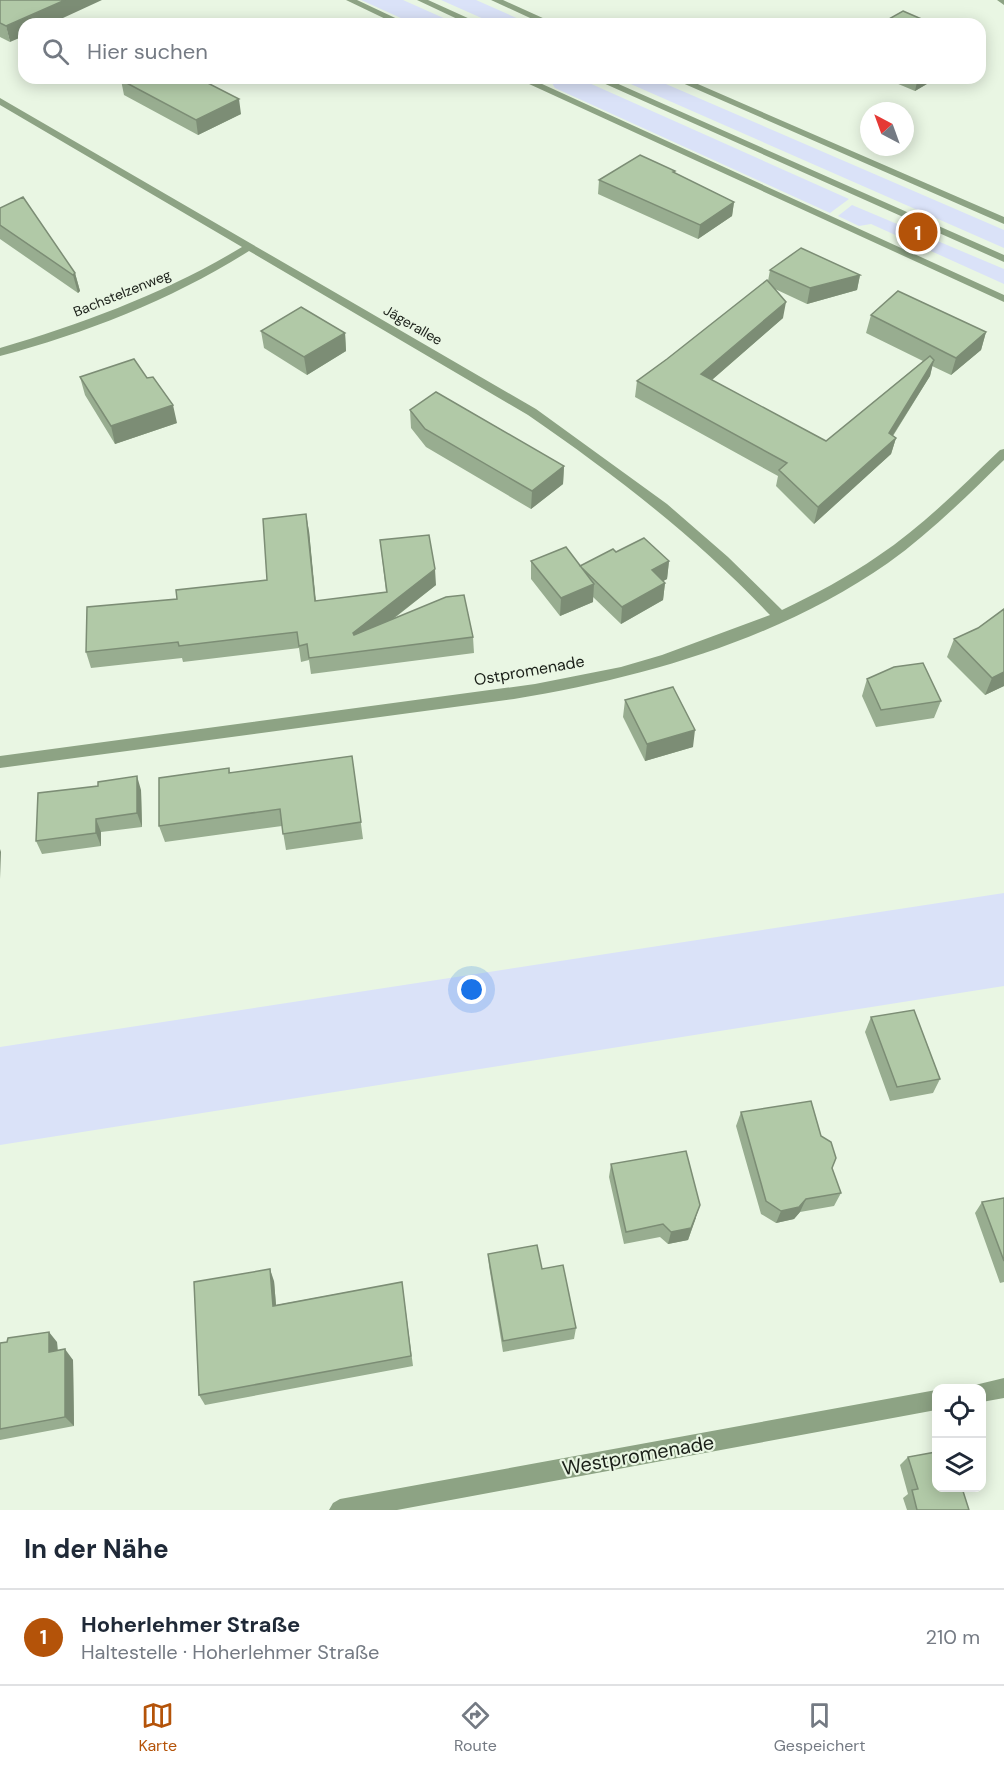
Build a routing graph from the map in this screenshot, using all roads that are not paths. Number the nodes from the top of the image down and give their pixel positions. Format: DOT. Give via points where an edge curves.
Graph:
graph roads {
  1 [pos="350,0"];
  2 [pos="421,0"];
  3 [pos="495,0"];
  4 [pos="390,18"];
  5 [pos="462,18"];
  6 [pos="537,18"];
  7 [pos="537,84"];
  8 [pos="611,84"];
  9 [pos="690,84"];
  10 [pos="0,101"];
  11 [pos="1004,221"];
  12 [pos="249,247"];
  13 [pos="1004,258"];
  14 [pos="1004,298"];
  15 [pos="0,352"];
  16 [pos="1004,453"];
  17 [pos="780,617"];
  18 [pos="0,762"];
  19 [pos="1004,1388"];
  20 [pos="986,1391"];
  21 [pos="932,1401"];
  22 [pos="340,1510"];
  1 -- 4 [label="street"];
  2 -- 5 [label="street"];
  3 -- 6 [label="street"];
  7 -- 14 [label="street"];
  8 -- 13 [label="street"];
  9 -- 11 [label="street"];
  10 -- 12 [label="street, Jägerallee"];
  12 -- 15 [label="street, Bachstelzenweg" via="222,265 140,304"];
  12 -- 17 [label="street, Jägerallee" via="527,409 591,452 746,579"];
  16 -- 17 [label="street, Ostpromenade" via="897,550 863,573"];
  17 -- 18 [label="street, Ostpromenade" via="643,666 537,689"];
  19 -- 20 [label="street"];
  21 -- 22 [label="street, Westpromenade"];
}
